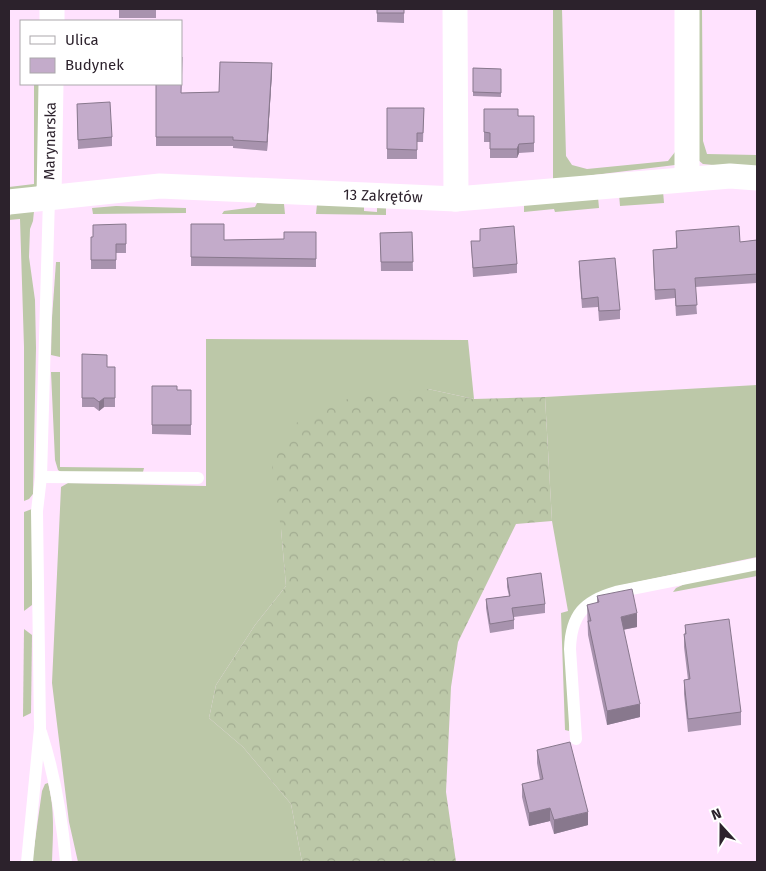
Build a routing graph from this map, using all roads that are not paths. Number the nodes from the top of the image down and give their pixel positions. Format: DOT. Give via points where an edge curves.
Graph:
graph roads {
  1 [pos="454,9"];
  2 [pos="687,9"];
  3 [pos="51,85"];
  4 [pos="757,178"];
  5 [pos="687,179"];
  6 [pos="49,198"];
  7 [pos="456,199"];
  8 [pos="9,202"];
  9 [pos="41,477"];
  10 [pos="198,478"];
  11 [pos="757,564"];
  12 [pos="40,728"];
  13 [pos="576,739"];
  14 [pos="27,862"];
  15 [pos="66,862"];
  1 -- 7 [label="street"];
  2 -- 5 [label="street"];
  3 -- 6 [label="street, Marynarska"];
  4 -- 5 [label="street, 13 Zakrętów"];
  5 -- 7 [label="street, 13 Zakrętów"];
  6 -- 7 [label="street, 13 Zakrętów" via="160,186"];
  6 -- 8 [label="street, 13 Zakrętów"];
  6 -- 9 [label="lane"];
  9 -- 10 [label="lane"];
  9 -- 12 [label="lane" via="37,511"];
  11 -- 13 [label="lane" via="616,592 586,606 573,623 570,635"];
  12 -- 14 [label="lane"];
  12 -- 15 [label="lane" via="54,779"];
}
